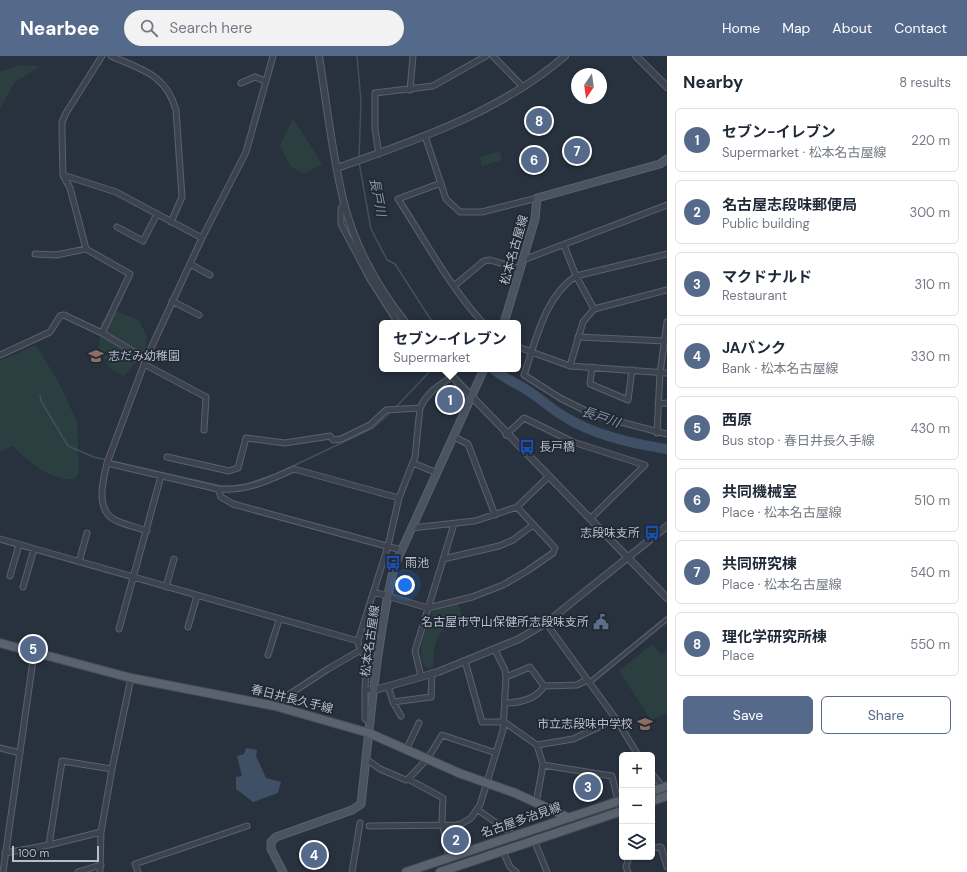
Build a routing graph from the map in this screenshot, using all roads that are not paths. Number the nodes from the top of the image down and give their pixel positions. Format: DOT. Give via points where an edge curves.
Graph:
graph roads {
  1 [pos="111,56"];
  2 [pos="273,56"];
  3 [pos="319,56"];
  4 [pos="412,56"];
  5 [pos="486,56"];
  6 [pos="493,56"];
  7 [pos="565,56"];
  8 [pos="636,56"];
  9 [pos="99,57"];
  10 [pos="265,81"];
  11 [pos="241,83"];
  12 [pos="522,86"];
  13 [pos="667,87"];
  14 [pos="410,90"];
  15 [pos="425,136"];
  16 [pos="379,154"];
  17 [pos="667,159"];
  18 [pos="337,168"];
  19 [pos="63,175"];
  20 [pos="440,183"];
  21 [pos="537,198"];
  22 [pos="344,204"];
  23 [pos="667,205"];
  24 [pos="157,214"];
  25 [pos="171,222"];
  26 [pos="117,227"];
  27 [pos="202,238"];
  28 [pos="564,245"];
  29 [pos="86,249"];
  30 [pos="35,254"];
  31 [pos="667,254"];
  32 [pos="522,260"];
  33 [pos="190,264"];
  34 [pos="520,269"];
  35 [pos="210,275"];
  36 [pos="576,276"];
  37 [pos="454,286"];
  38 [pos="667,290"];
  39 [pos="172,301"];
  40 [pos="594,309"];
  41 [pos="199,315"];
  42 [pos="396,320"];
  43 [pos="404,320"];
  44 [pos="480,320"];
  45 [pos="505,320"];
  46 [pos="667,322"];
  47 [pos="102,333"];
  48 [pos="578,337"];
  49 [pos="665,341"];
  50 [pos="521,348"];
  51 [pos="532,352"];
  52 [pos="0,355"];
  53 [pos="145,361"];
  54 [pos="570,366"];
  55 [pos="592,367"];
  56 [pos="632,370"];
  57 [pos="446,372"];
  58 [pos="483,372"];
  59 [pos="660,372"];
  60 [pos="667,373"];
  61 [pos="450,377"];
  62 [pos="471,396"];
  63 [pos="667,403"];
  64 [pos="658,404"];
  65 [pos="420,408"];
  66 [pos="204,430"];
  67 [pos="657,432"];
  68 [pos="667,434"];
  69 [pos="506,435"];
  70 [pos="454,437"];
  71 [pos="167,457"];
  72 [pos="108,460"];
  73 [pos="413,462"];
  74 [pos="437,473"];
  75 [pos="161,476"];
  76 [pos="548,477"];
  77 [pos="218,489"];
  78 [pos="400,498"];
  79 [pos="517,508"];
  80 [pos="495,515"];
  81 [pos="590,519"];
  82 [pos="454,524"];
  83 [pos="533,525"];
  84 [pos="411,528"];
  85 [pos="666,530"];
  86 [pos="147,531"];
  87 [pos="88,533"];
  88 [pos="0,539"];
  89 [pos="19,545"];
  90 [pos="388,546"];
  91 [pos="34,549"];
  92 [pos="401,550"];
  93 [pos="628,557"];
  94 [pos="174,559"];
  95 [pos="443,559"];
  96 [pos="79,562"];
  97 [pos="10,576"];
  98 [pos="133,578"];
  99 [pos="23,587"];
  100 [pos="166,588"];
  101 [pos="374,592"];
  102 [pos="197,596"];
  103 [pos="387,597"];
  104 [pos="667,598"];
  105 [pos="428,608"];
  106 [pos="667,619"];
  107 [pos="278,620"];
  108 [pos="546,623"];
  109 [pos="188,627"];
  110 [pos="119,629"];
  111 [pos="358,641"];
  112 [pos="0,643"];
  113 [pos="495,650"];
  114 [pos="359,651"];
  115 [pos="34,653"];
  116 [pos="268,655"];
  117 [pos="465,661"];
  118 [pos="432,674"];
  119 [pos="421,676"];
  120 [pos="506,677"];
  121 [pos="131,678"];
  122 [pos="589,681"];
  123 [pos="388,686"];
  124 [pos="544,686"];
  125 [pos="365,689"];
  126 [pos="375,690"];
  127 [pos="393,702"];
  128 [pos="506,703"];
  129 [pos="275,706"];
  130 [pos="401,716"];
  131 [pos="616,719"];
  132 [pos="371,722"];
  133 [pos="504,722"];
  134 [pos="419,723"];
  135 [pos="369,732"];
  136 [pos="537,746"];
  137 [pos="0,748"];
  138 [pos="407,748"];
  139 [pos="636,752"];
  140 [pos="496,753"];
  141 [pos="20,754"];
  142 [pos="428,758"];
  143 [pos="366,760"];
  144 [pos="543,765"];
  145 [pos="112,768"];
  146 [pos="655,777"];
  147 [pos="408,779"];
  148 [pos="487,784"];
  149 [pos="665,786"];
  150 [pos="655,789"];
  151 [pos="667,796"];
  152 [pos="619,798"];
  153 [pos="655,800"];
  154 [pos="619,801"];
  155 [pos="536,803"];
  156 [pos="478,810"];
  157 [pos="619,814"];
  158 [pos="567,817"];
  159 [pos="360,823"];
  160 [pos="247,826"];
  161 [pos="369,826"];
  162 [pos="443,826"];
  163 [pos="101,832"];
  164 [pos="515,836"];
  165 [pos="534,840"];
  166 [pos="49,845"];
  167 [pos="655,848"];
  168 [pos="503,851"];
  169 [pos="3,852"];
  170 [pos="449,858"];
  171 [pos="629,860"];
  172 [pos="100,865"];
  173 [pos="667,867"];
  174 [pos="454,870"];
  175 [pos="3,872"];
  176 [pos="78,872"];
  177 [pos="100,872"];
  178 [pos="138,872"];
  179 [pos="283,872"];
  180 [pos="352,872"];
  181 [pos="406,872"];
  182 [pos="440,872"];
  183 [pos="516,872"];
  184 [pos="547,872"];
  185 [pos="628,872"];
  1 -- 25 [label="street" via="162,82 173,100 177,118 182,197"];
  2 -- 10 [label="street"];
  3 -- 18 [label="street"];
  4 -- 14 [label="street"];
  5 -- 14 [label="street" via="433,86"];
  6 -- 12 [label="street"];
  7 -- 12 [label="street"];
  8 -- 13 [label="street"];
  9 -- 19 [label="street" via="62,122"];
  10 -- 11 [label="street" via="256,77"];
  10 -- 27 [label="street" via="246,152"];
  12 -- 15 [label="street" via="475,114"];
  14 -- 16 [label="street" via="375,93 375,129"];
  15 -- 16 [label="street"];
  15 -- 20 [label="street"];
  16 -- 18 [label="street"];
  17 -- 21 [label="main road" via="660,164"];
  18 -- 22 [label="street"];
  19 -- 24 [label="street" via="116,192"];
  19 -- 29 [label="street" via="70,188"];
  20 -- 21 [label="street" via="446,199 460,212 482,212"];
  20 -- 37 [label="street" via="398,199"];
  21 -- 32 [label="main road, 松本名古屋線" via="535,219"];
  22 -- 42 [label="street" via="341,208 341,224 370,279"];
  22 -- 43 [label="street" via="364,256 376,279"];
  23 -- 28 [label="street"];
  24 -- 25 [label="street"];
  24 -- 26 [label="street" via="143,241"];
  25 -- 27 [label="street"];
  27 -- 33 [label="street"];
  28 -- 32 [label="street"];
  28 -- 36 [label="street"];
  29 -- 30 [label="street" via="56,255"];
  29 -- 47 [label="street" via="130,274"];
  31 -- 36 [label="street"];
  32 -- 34 [label="main road, 松本名古屋線"];
  33 -- 35 [label="street"];
  33 -- 39 [label="street"];
  34 -- 37 [label="street" via="490,260 484,261"];
  34 -- 45 [label="main road, 松本名古屋線"];
  36 -- 40 [label="street"];
  36 -- 51 [label="street" via="564,283 545,312"];
  37 -- 44 [label="street"];
  38 -- 40 [label="street"];
  39 -- 41 [label="street"];
  39 -- 53 [label="street"];
  40 -- 48 [label="street" via="584,322"];
  46 -- 49 [label="street"];
  47 -- 52 [label="street" via="64,315 60,316 50,332"];
  47 -- 53 [label="street"];
  48 -- 49 [label="street"];
  48 -- 54 [label="street"];
  49 -- 59 [label="street"];
  50 -- 51 [label="street"];
  51 -- 54 [label="street"];
  51 -- 67 [label="street" via="524,375 560,398 594,415"];
  53 -- 66 [label="street" via="206,397"];
  53 -- 72 [label="street"];
  54 -- 55 [label="street"];
  55 -- 56 [label="street"];
  55 -- 56 [label="street" via="590,384 628,400"];
  56 -- 59 [label="street"];
  57 -- 61 [label="street"];
  58 -- 62 [label="main road, 松本名古屋線"];
  59 -- 60 [label="street"];
  59 -- 64 [label="street"];
  61 -- 62 [label="street"];
  61 -- 65 [label="street" via="433,390"];
  62 -- 69 [label="street"];
  62 -- 70 [label="main road, 松本名古屋線"];
  63 -- 64 [label="street"];
  64 -- 67 [label="street"];
  65 -- 71 [label="street" via="386,410 370,425 333,440 330,436 285,443 246,438 238,468 228,471"];
  65 -- 73 [label="street"];
  67 -- 68 [label="street"];
  69 -- 76 [label="street"];
  69 -- 81 [label="street" via="524,418 573,442 644,465"];
  70 -- 74 [label="main road, 松本名古屋線"];
  70 -- 80 [label="street" via="468,444"];
  72 -- 75 [label="street"];
  72 -- 86 [label="street" via="101,490 106,510 115,520"];
  73 -- 74 [label="street"];
  73 -- 78 [label="street"];
  74 -- 84 [label="main road, 松本名古屋線"];
  75 -- 77 [label="street"];
  75 -- 86 [label="street"];
  76 -- 79 [label="street"];
  76 -- 81 [label="street"];
  77 -- 78 [label="street" via="236,490 250,487 294,469"];
  77 -- 90 [label="street" via="221,497 233,504"];
  78 -- 90 [label="street"];
  79 -- 80 [label="street"];
  79 -- 83 [label="street"];
  80 -- 82 [label="street"];
  81 -- 93 [label="street"];
  82 -- 84 [label="street"];
  82 -- 95 [label="street"];
  83 -- 95 [label="street" via="513,540 499,546"];
  83 -- 105 [label="street" via="555,548 553,553 503,585 472,597"];
  84 -- 92 [label="main road, 松本名古屋線"];
  85 -- 93 [label="street"];
  86 -- 98 [label="street"];
  87 -- 96 [label="street"];
  88 -- 89 [label="street"];
  89 -- 91 [label="street"];
  89 -- 97 [label="street"];
  90 -- 92 [label="street"];
  90 -- 101 [label="street"];
  91 -- 96 [label="street"];
  91 -- 99 [label="street"];
  92 -- 103 [label="main road, 松本名古屋線"];
  93 -- 104 [label="street"];
  93 -- 108 [label="street"];
  94 -- 100 [label="street"];
  95 -- 105 [label="street"];
  96 -- 98 [label="street"];
  98 -- 100 [label="street"];
  98 -- 110 [label="street"];
  100 -- 102 [label="street"];
  101 -- 103 [label="street"];
  101 -- 111 [label="street"];
  102 -- 107 [label="street"];
  102 -- 109 [label="street"];
  103 -- 105 [label="street"];
  103 -- 126 [label="main road, 松本名古屋線"];
  105 -- 119 [label="street" via="415,651"];
  106 -- 122 [label="street"];
  107 -- 111 [label="street"];
  107 -- 116 [label="street"];
  108 -- 113 [label="street"];
  108 -- 122 [label="street"];
  111 -- 114 [label="street"];
  112 -- 115 [label="main road, 春日井長久手線"];
  113 -- 117 [label="street"];
  113 -- 120 [label="street"];
  114 -- 125 [label="street" via="364,656"];
  114 -- 129 [label="street"];
  115 -- 121 [label="main road, 春日井長久手線"];
  115 -- 141 [label="street"];
  117 -- 118 [label="street"];
  117 -- 133 [label="street" via="480,719 482,722"];
  118 -- 119 [label="street"];
  118 -- 127 [label="street" via="431,698"];
  119 -- 123 [label="street"];
  120 -- 124 [label="street" via="530,667"];
  120 -- 128 [label="street"];
  121 -- 129 [label="main road, 春日井長久手線"];
  121 -- 145 [label="street"];
  122 -- 124 [label="street" via="577,685"];
  122 -- 131 [label="street"];
  123 -- 126 [label="street"];
  123 -- 127 [label="street"];
  124 -- 128 [label="street" via="541,691 520,703"];
  125 -- 126 [label="street"];
  125 -- 132 [label="street" via="365,719"];
  126 -- 132 [label="main road, 松本名古屋線"];
  127 -- 130 [label="street"];
  128 -- 133 [label="street"];
  129 -- 135 [label="main road, 春日井長久手線"];
  131 -- 136 [label="street" via="573,739"];
  131 -- 139 [label="street"];
  132 -- 135 [label="main road, 松本名古屋線"];
  133 -- 136 [label="street"];
  133 -- 140 [label="street"];
  134 -- 138 [label="street"];
  135 -- 138 [label="main road, 春日井長久手線"];
  135 -- 143 [label="main road, 松本名古屋線"];
  136 -- 144 [label="street"];
  137 -- 141 [label="street"];
  138 -- 142 [label="main road, 春日井長久手線"];
  140 -- 142 [label="street" via="442,735"];
  140 -- 148 [label="street"];
  141 -- 169 [label="street"];
  142 -- 147 [label="street"];
  142 -- 148 [label="main road, 春日井長久手線"];
  143 -- 147 [label="street" via="380,769"];
  143 -- 179 [label="main road, 松本名古屋線" via="360,806 276,838 272,842 272,849"];
  144 -- 152 [label="street" via="612,776"];
  144 -- 155 [label="street"];
  145 -- 163 [label="street"];
  145 -- 166 [label="street" via="62,760"];
  146 -- 149 [label="street"];
  147 -- 162 [label="street" via="443,798"];
  148 -- 155 [label="main road, 春日井長久手線"];
  148 -- 156 [label="street"];
  149 -- 150 [label="main road"];
  151 -- 153 [label="main road"];
  154 -- 158 [label="main road, 名古屋多治見線"];
  155 -- 158 [label="main road, 春日井長久手線"];
  156 -- 162 [label="street" via="461,824"];
  156 -- 164 [label="street"];
  157 -- 165 [label="main road, 名古屋多治見線"];
  158 -- 164 [label="main road, 名古屋多治見線"];
  159 -- 180 [label="street"];
  160 -- 178 [label="street" via="135,864"];
  161 -- 162 [label="street"];
  162 -- 170 [label="street"];
  163 -- 166 [label="street"];
  163 -- 172 [label="street"];
  164 -- 170 [label="main road, 名古屋多治見線"];
  165 -- 168 [label="main road, 名古屋多治見線"];
  165 -- 184 [label="street"];
  166 -- 169 [label="street"];
  167 -- 173 [label="street" via="661,847"];
  168 -- 174 [label="main road, 名古屋多治見線"];
  168 -- 183 [label="street" via="510,867"];
  169 -- 175 [label="street"];
  170 -- 181 [label="main road, 名古屋多治見線"];
  171 -- 185 [label="street" via="626,867"];
  172 -- 176 [label="street"];
  172 -- 177 [label="street"];
  174 -- 182 [label="main road, 名古屋多治見線"];
}
